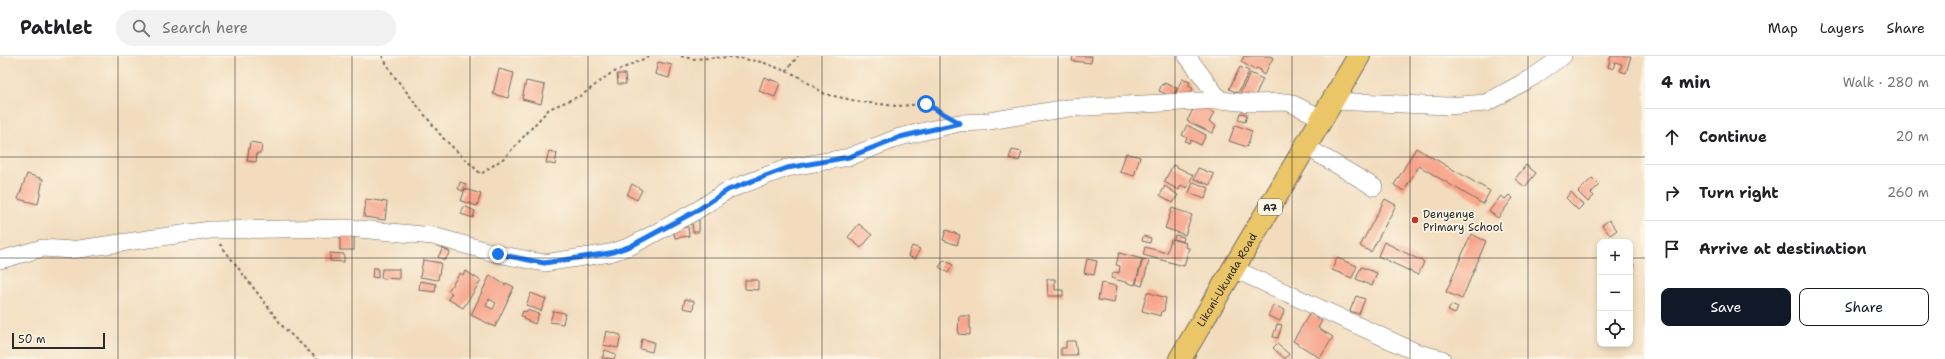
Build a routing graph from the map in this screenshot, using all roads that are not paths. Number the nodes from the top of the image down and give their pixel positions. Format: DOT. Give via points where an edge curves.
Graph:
graph roads {
  1 [pos="1187,56"];
  2 [pos="1360,56"];
  3 [pos="1563,56"];
  4 [pos="1220,100"];
  5 [pos="1327,110"];
  6 [pos="1306,146"];
  7 [pos="1374,187"];
  8 [pos="0,260"];
  9 [pos="1234,269"];
  10 [pos="1419,356"];
  11 [pos="1180,359"];
  12 [pos="1442,359"];
  1 -- 4 [label="street"];
  2 -- 5 [label="highway, Likoni-Ukunda Road / A7"];
  3 -- 5 [label="street" via="1533,77 1486,102 1448,106"];
  4 -- 5 [label="street" via="1288,102"];
  4 -- 8 [label="street" via="1068,108 983,122 960,123 900,137 849,157 787,168 728,190 696,211 631,246 610,253 544,263 498,254 433,236 349,228 210,230 72,250 43,248"];
  5 -- 6 [label="highway, Likoni-Ukunda Road / A7"];
  6 -- 7 [label="street"];
  6 -- 9 [label="highway, Likoni-Ukunda Road / A7"];
  9 -- 10 [label="street"];
  9 -- 11 [label="highway, Likoni-Ukunda Road / A7"];
  10 -- 12 [label="street"];
}
